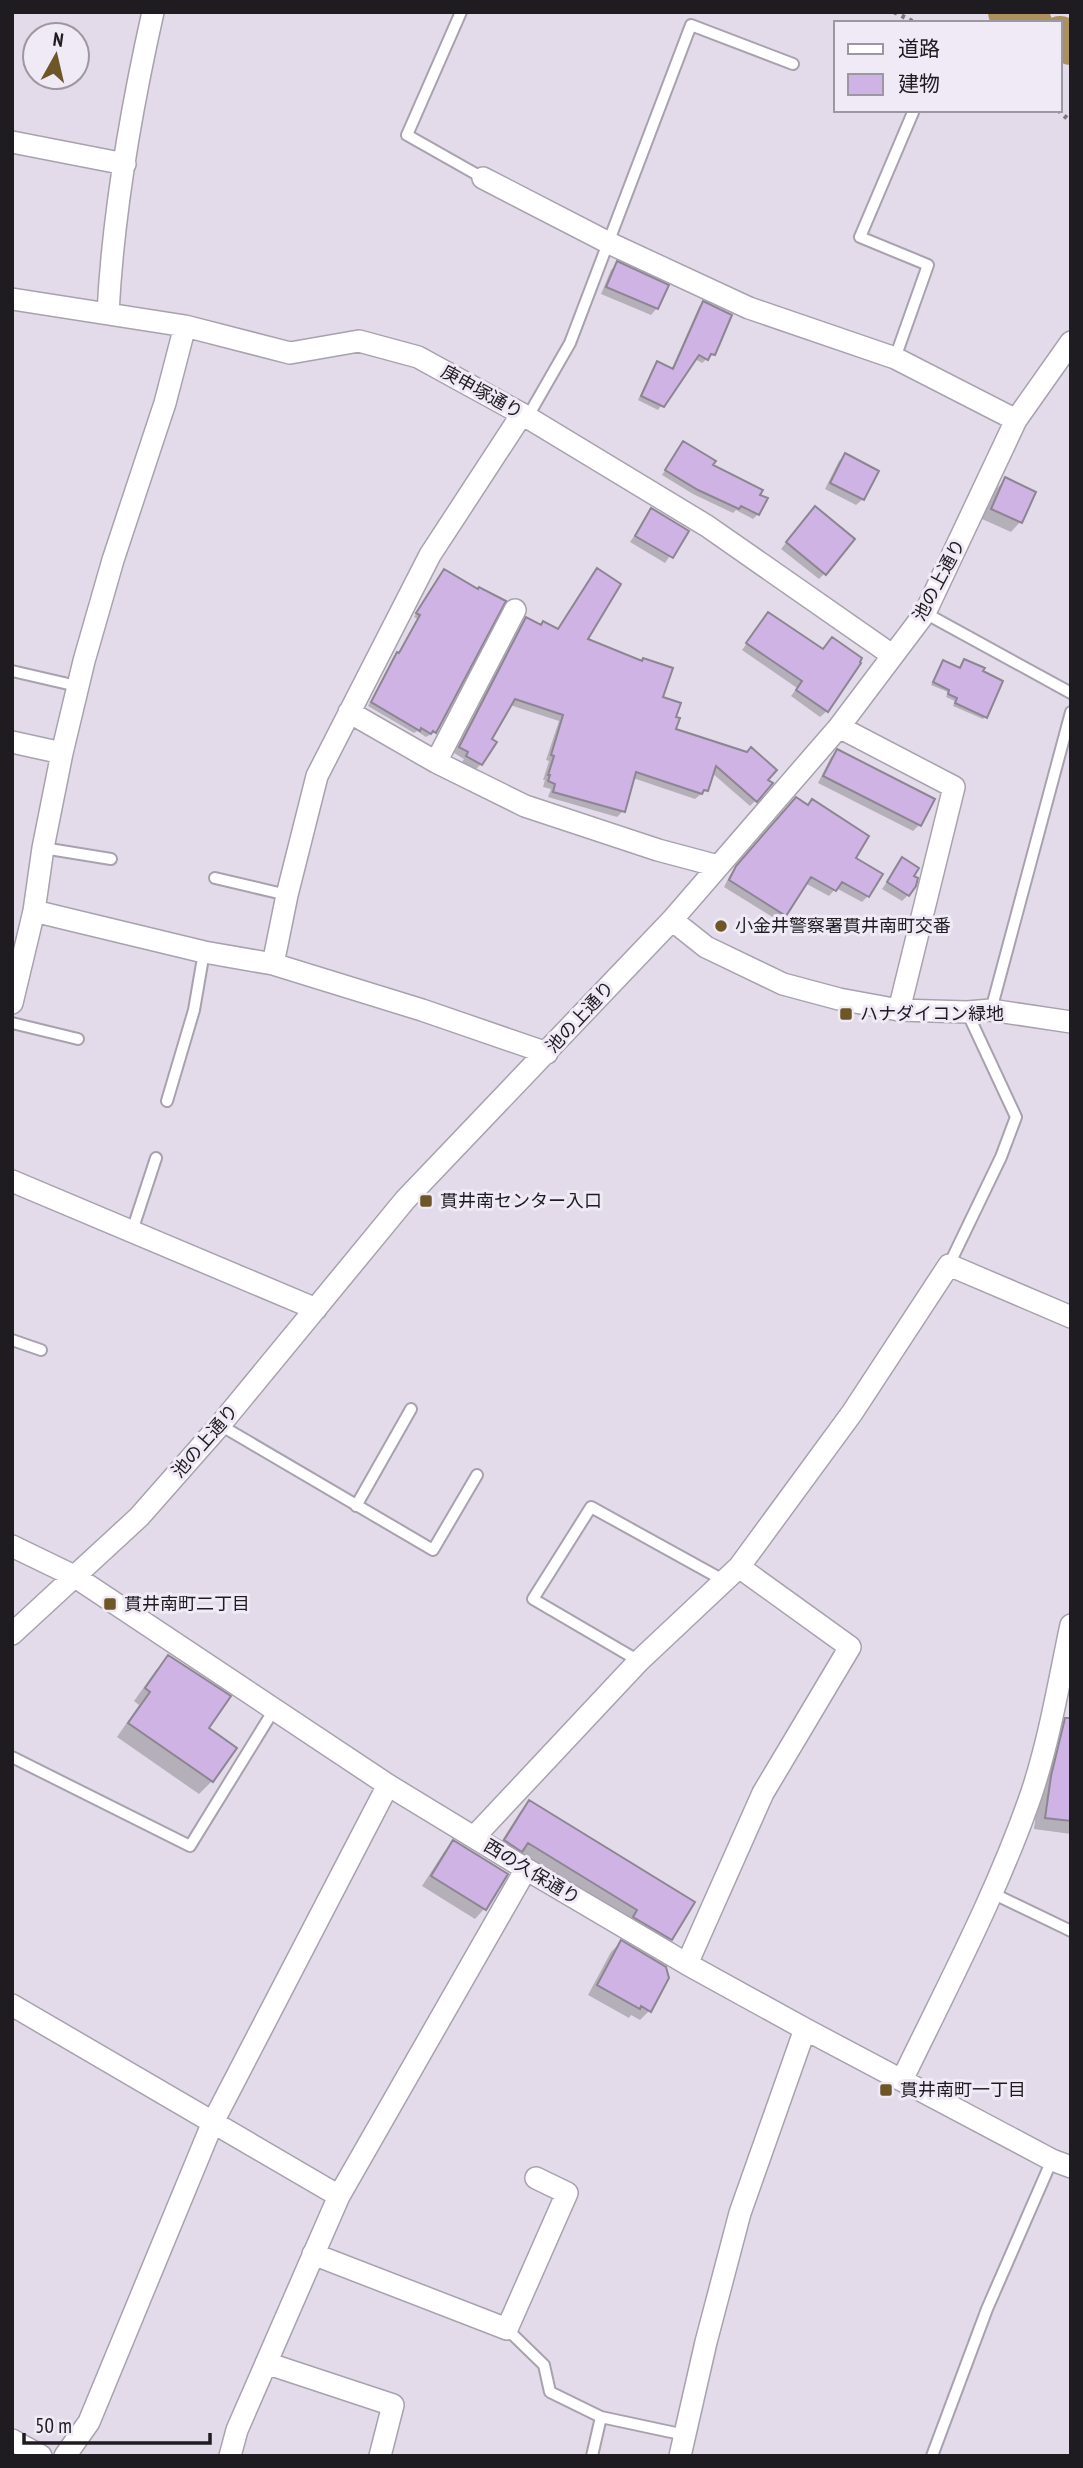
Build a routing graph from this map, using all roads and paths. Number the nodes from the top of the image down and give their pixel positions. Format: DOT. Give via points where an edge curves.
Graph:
graph roads {
  1 [pos="153,12"];
  2 [pos="461,12"];
  3 [pos="894,12"];
  4 [pos="912,21"];
  5 [pos="793,64"];
  6 [pos="913,112"];
  7 [pos="12,142"];
  8 [pos="125,164"];
  9 [pos="483,178"];
  10 [pos="608,243"];
  11 [pos="12,299"];
  12 [pos="108,313"];
  13 [pos="185,326"];
  14 [pos="1071,342"];
  15 [pos="895,358"];
  16 [pos="524,416"];
  17 [pos="1016,420"];
  18 [pos="515,610"];
  19 [pos="925,613"];
  20 [pos="891,655"];
  21 [pos="12,671"];
  22 [pos="78,686"];
  23 [pos="1071,693"];
  24 [pos="349,712"];
  25 [pos="1071,712"];
  26 [pos="839,727"];
  27 [pos="12,742"];
  28 [pos="62,753"];
  29 [pos="436,762"];
  30 [pos="43,848"];
  31 [pos="111,859"];
  32 [pos="718,866"];
  33 [pos="215,878"];
  34 [pos="287,895"];
  35 [pos="34,911"];
  36 [pos="672,920"];
  37 [pos="204,952"];
  38 [pos="273,964"];
  39 [pos="12,1003"];
  40 [pos="899,1010"];
  41 [pos="990,1010"];
  42 [pos="967,1012"];
  43 [pos="1071,1022"];
  44 [pos="12,1023"];
  45 [pos="78,1039"];
  46 [pos="547,1053"];
  47 [pos="167,1101"];
  48 [pos="156,1158"];
  49 [pos="12,1181"];
  50 [pos="132,1231"];
  51 [pos="949,1265"];
  52 [pos="316,1309"];
  53 [pos="1071,1317"];
  54 [pos="12,1340"];
  55 [pos="41,1350"];
  56 [pos="411,1409"];
  57 [pos="220,1424"];
  58 [pos="477,1475"];
  59 [pos="356,1506"];
  60 [pos="12,1546"];
  61 [pos="731,1574"];
  62 [pos="74,1576"];
  63 [pos="1071,1625"];
  64 [pos="12,1634"];
  65 [pos="639,1661"];
  66 [pos="275,1708"];
  67 [pos="12,1757"];
  68 [pos="388,1785"];
  69 [pos="474,1837"];
  70 [pos="526,1869"];
  71 [pos="992,1893"];
  72 [pos="1071,1931"];
  73 [pos="687,1964"];
  74 [pos="12,2005"];
  75 [pos="805,2029"];
  76 [pos="902,2080"];
  77 [pos="214,2122"];
  78 [pos="1061,2164"];
  79 [pos="536,2178"];
  80 [pos="339,2196"];
  81 [pos="313,2254"];
  82 [pos="507,2329"];
  83 [pos="266,2363"];
  84 [pos="601,2417"];
  85 [pos="685,2435"];
  86 [pos="12,2440"];
  87 [pos="41,2456"];
  88 [pos="65,2456"];
  89 [pos="230,2456"];
  90 [pos="380,2456"];
  91 [pos="592,2456"];
  92 [pos="680,2456"];
  93 [pos="932,2456"];
  1 -- 8 [label="street"];
  2 -- 9 [label="lane" via="407,135"];
  3 -- 4 [label="path"];
  5 -- 10 [label="lane" via="691,25"];
  6 -- 15 [label="lane" via="860,237 928,265"];
  7 -- 8 [label="street"];
  8 -- 12 [label="street"];
  9 -- 10 [label="street"];
  10 -- 15 [label="street" via="749,309"];
  10 -- 16 [label="lane" via="570,343"];
  11 -- 12 [label="street, 庚申塚通り"];
  12 -- 13 [label="street, 庚申塚通り"];
  13 -- 16 [label="street, 庚申塚通り" via="290,353 359,341 418,357"];
  13 -- 22 [label="street"];
  14 -- 17 [label="street, 池の上通り"];
  15 -- 17 [label="street"];
  16 -- 20 [label="street, 庚申塚通り" via="707,526"];
  16 -- 24 [label="street" via="430,555"];
  17 -- 19 [label="street, 池の上通り"];
  18 -- 29 [label="street"];
  19 -- 20 [label="street, 池の上通り"];
  19 -- 23 [label="lane"];
  20 -- 26 [label="street, 池の上通り"];
  21 -- 22 [label="lane"];
  22 -- 28 [label="street"];
  24 -- 29 [label="street"];
  24 -- 34 [label="street" via="317,776"];
  25 -- 41 [label="lane"];
  26 -- 32 [label="street, 池の上通り"];
  26 -- 40 [label="street" via="954,787"];
  27 -- 28 [label="street"];
  28 -- 30 [label="street"];
  29 -- 32 [label="street" via="525,806"];
  30 -- 31 [label="lane"];
  30 -- 35 [label="street"];
  32 -- 36 [label="street, 池の上通り"];
  33 -- 34 [label="lane"];
  34 -- 38 [label="street"];
  35 -- 37 [label="street"];
  35 -- 39 [label="street"];
  36 -- 40 [label="street" via="706,947 783,984"];
  36 -- 46 [label="street, 池の上通り"];
  37 -- 38 [label="street"];
  37 -- 47 [label="lane" via="194,1010"];
  38 -- 46 [label="street"];
  40 -- 42 [label="street"];
  41 -- 42 [label="street"];
  41 -- 43 [label="street"];
  42 -- 51 [label="lane" via="1016,1117"];
  44 -- 45 [label="lane"];
  46 -- 52 [label="street, 池の上通り" via="405,1200"];
  48 -- 50 [label="lane"];
  49 -- 50 [label="street"];
  50 -- 52 [label="street"];
  51 -- 53 [label="street"];
  51 -- 61 [label="street" via="852,1413"];
  52 -- 57 [label="street, 池の上通り"];
  54 -- 55 [label="lane"];
  56 -- 59 [label="lane"];
  57 -- 59 [label="lane"];
  57 -- 62 [label="street, 池の上通り" via="139,1517"];
  58 -- 59 [label="lane" via="433,1550"];
  60 -- 62 [label="street, 西の久保通り"];
  61 -- 65 [label="street"];
  61 -- 65 [label="lane" via="591,1507 533,1599"];
  61 -- 73 [label="street" via="850,1647 763,1793"];
  62 -- 64 [label="street, 池の上通り"];
  62 -- 66 [label="street, 西の久保通り"];
  63 -- 71 [label="street" via="1053,1719 1032,1790"];
  65 -- 69 [label="street"];
  66 -- 67 [label="lane" via="190,1846"];
  66 -- 68 [label="street, 西の久保通り"];
  68 -- 69 [label="street, 西の久保通り"];
  68 -- 77 [label="street"];
  69 -- 70 [label="street, 西の久保通り"];
  70 -- 73 [label="street, 西の久保通り"];
  70 -- 80 [label="street"];
  71 -- 72 [label="lane"];
  71 -- 76 [label="street"];
  73 -- 75 [label="street, 西の久保通り"];
  74 -- 77 [label="street"];
  75 -- 76 [label="street, 西の久保通り"];
  75 -- 85 [label="street" via="740,2214"];
  76 -- 78 [label="street, 西の久保通り"];
  77 -- 80 [label="street"];
  77 -- 88 [label="street" via="89,2422"];
  78 -- 93 [label="lane" via="987,2309"];
  79 -- 82 [label="street" via="568,2193"];
  80 -- 81 [label="street"];
  81 -- 82 [label="street"];
  81 -- 83 [label="street"];
  82 -- 84 [label="lane" via="544,2365 550,2392"];
  83 -- 89 [label="street"];
  83 -- 90 [label="street" via="393,2405"];
  84 -- 85 [label="lane"];
  84 -- 91 [label="lane"];
  85 -- 92 [label="street"];
  86 -- 87 [label="street"];
}
